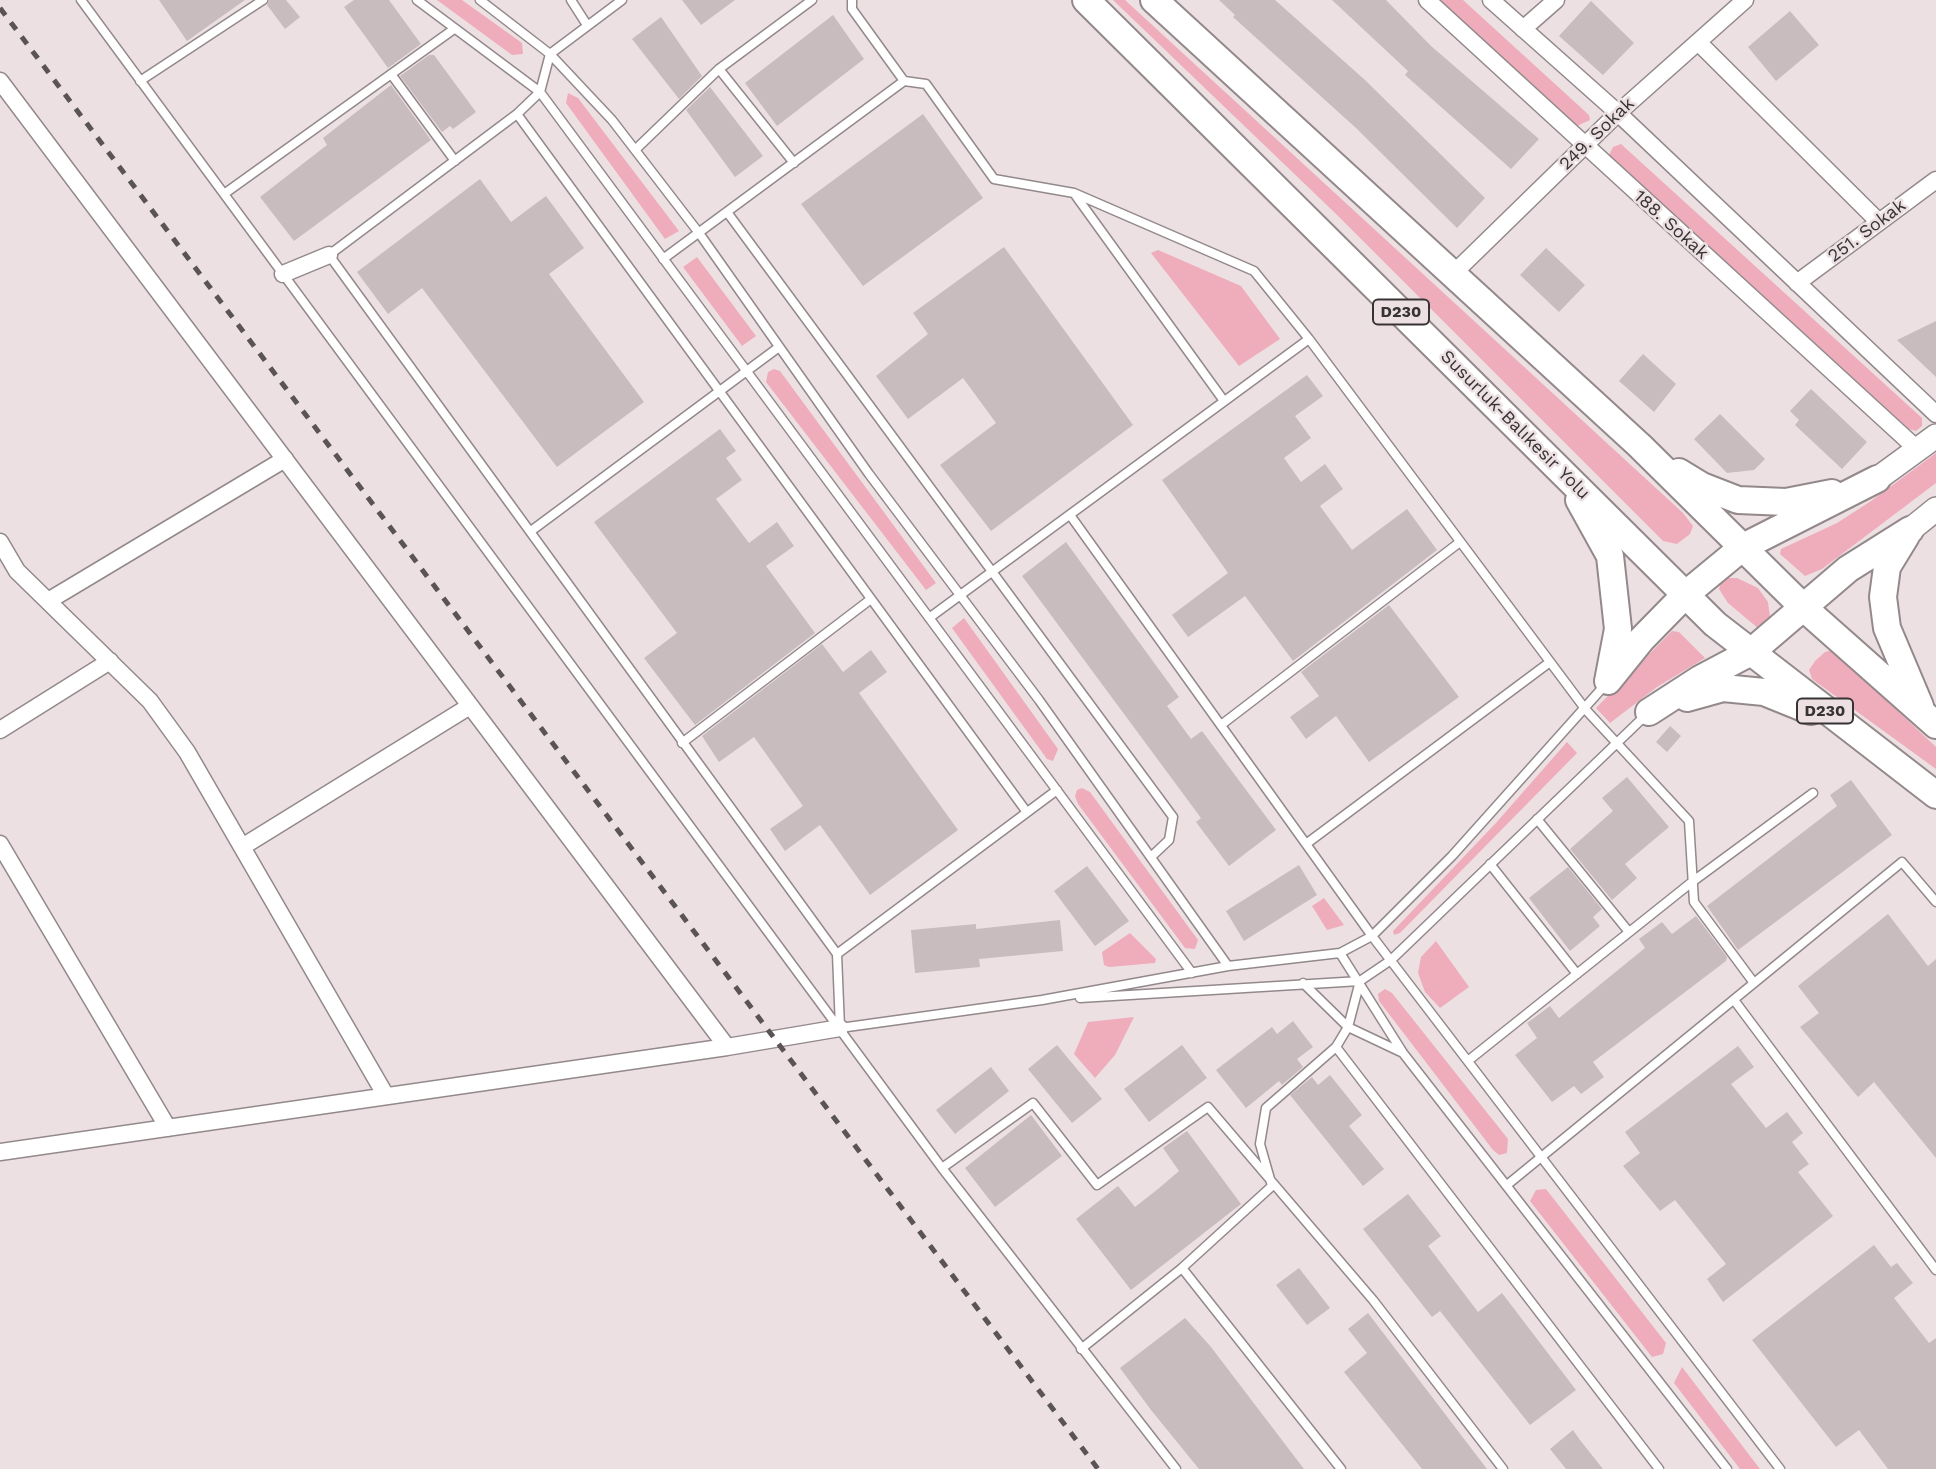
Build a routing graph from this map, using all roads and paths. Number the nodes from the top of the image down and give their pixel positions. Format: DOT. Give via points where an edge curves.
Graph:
graph roads {
  1 [pos="81,0"];
  2 [pos="264,0"];
  3 [pos="417,0"];
  4 [pos="480,0"];
  5 [pos="571,0"];
  6 [pos="622,0"];
  7 [pos="812,0"];
  8 [pos="852,0"];
  9 [pos="1086,0"];
  10 [pos="1154,0"];
  11 [pos="1427,0"];
  12 [pos="1491,0"];
  13 [pos="1556,0"];
  14 [pos="1745,0"];
  15 [pos="587,25"];
  16 [pos="454,29"];
  17 [pos="1523,29"];
  18 [pos="1698,42"];
  19 [pos="550,54"];
  20 [pos="719,69"];
  21 [pos="391,74"];
  22 [pos="0,81"];
  23 [pos="140,81"];
  24 [pos="904,82"];
  25 [pos="540,92"];
  26 [pos="6,100"];
  27 [pos="1618,113"];
  28 [pos="517,114"];
  29 [pos="1584,146"];
  30 [pos="635,150"];
  31 [pos="455,161"];
  32 [pos="794,163"];
  33 [pos="1936,180"];
  34 [pos="1074,193"];
  35 [pos="224,194"];
  36 [pos="727,212"];
  37 [pos="1879,222"];
  38 [pos="699,233"];
  39 [pos="329,255"];
  40 [pos="663,259"];
  41 [pos="283,274"];
  42 [pos="1454,274"];
  43 [pos="1797,283"];
  44 [pos="1309,339"];
  45 [pos="779,346"];
  46 [pos="746,371"];
  47 [pos="719,391"];
  48 [pos="1224,401"];
  49 [pos="1936,414"];
  50 [pos="1936,436"];
  51 [pos="1640,446"];
  52 [pos="1917,449"];
  53 [pos="285,458"];
  54 [pos="1565,474"];
  55 [pos="1877,479"];
  56 [pos="1936,509"];
  57 [pos="1070,515"];
  58 [pos="1910,530"];
  59 [pos="531,531"];
  60 [pos="0,542"];
  61 [pos="1460,542"];
  62 [pos="1743,547"];
  63 [pos="991,572"];
  64 [pos="962,594"];
  65 [pos="1686,594"];
  66 [pos="871,599"];
  67 [pos="48,601"];
  68 [pos="1805,609"];
  69 [pos="929,618"];
  70 [pos="1751,652"];
  71 [pos="110,662"];
  72 [pos="1550,662"];
  73 [pos="1608,681"];
  74 [pos="470,706"];
  75 [pos="1586,710"];
  76 [pos="1649,712"];
  77 [pos="1929,720"];
  78 [pos="1837,721"];
  79 [pos="1221,725"];
  80 [pos="0,730"];
  81 [pos="682,743"];
  82 [pos="1617,744"];
  83 [pos="1057,789"];
  84 [pos="1813,793"];
  85 [pos="1936,795"];
  86 [pos="1026,811"];
  87 [pos="1537,819"];
  88 [pos="0,844"];
  89 [pos="1306,844"];
  90 [pos="242,847"];
  91 [pos="1152,856"];
  92 [pos="1490,864"];
  93 [pos="1692,882"];
  94 [pos="1936,902"];
  95 [pos="1629,932"];
  96 [pos="1372,936"];
  97 [pos="837,954"];
  98 [pos="1340,954"];
  99 [pos="1391,960"];
  100 [pos="1228,966"];
  101 [pos="1192,973"];
  102 [pos="1577,974"];
  103 [pos="1360,981"];
  104 [pos="1754,983"];
  105 [pos="1303,984"];
  106 [pos="1042,1000"];
  107 [pos="1734,1000"];
  108 [pos="1348,1027"];
  109 [pos="840,1028"];
  110 [pos="727,1047"];
  111 [pos="1336,1047"];
  112 [pos="1403,1053"];
  113 [pos="1469,1060"];
  114 [pos="386,1096"];
  115 [pos="168,1128"];
  116 [pos="0,1152"];
  117 [pos="1540,1158"];
  118 [pos="942,1168"];
  119 [pos="1507,1185"];
  120 [pos="1272,1186"];
  121 [pos="1182,1268"];
  122 [pos="1936,1270"];
  123 [pos="1081,1349"];
  124 [pos="1175,1469"];
  125 [pos="1340,1469"];
  126 [pos="1503,1469"];
  127 [pos="1659,1469"];
  128 [pos="1727,1469"];
  129 [pos="1780,1469"];
  1 -- 23 [label="lane"];
  2 -- 23 [label="lane"];
  3 -- 16 [label="lane"];
  4 -- 19 [label="lane"];
  5 -- 15 [label="lane"];
  6 -- 15 [label="lane"];
  7 -- 20 [label="lane"];
  8 -- 24 [label="lane" via="852,9"];
  9 -- 54 [label="highway, Susurluk-Balıkesir Yolu / D230"];
  10 -- 42 [label="highway"];
  11 -- 29 [label="street, 188. Sokak"];
  12 -- 17 [label="street"];
  13 -- 17 [label="street"];
  14 -- 18 [label="street, 249. Sokak"];
  15 -- 19 [label="lane"];
  16 -- 21 [label="lane"];
  16 -- 25 [label="lane"];
  17 -- 27 [label="street"];
  18 -- 27 [label="street, 249. Sokak"];
  18 -- 37 [label="street"];
  19 -- 25 [label="lane"];
  19 -- 30 [label="lane" via="576,78"];
  20 -- 30 [label="lane"];
  20 -- 32 [label="lane"];
  21 -- 31 [label="lane"];
  21 -- 35 [label="lane"];
  22 -- 26 [label="street"];
  23 -- 35 [label="lane"];
  24 -- 32 [label="lane"];
  24 -- 34 [label="lane" via="926,84 994,179"];
  25 -- 28 [label="lane"];
  25 -- 40 [label="lane"];
  26 -- 53 [label="street"];
  27 -- 29 [label="street, 249. Sokak"];
  27 -- 43 [label="street"];
  28 -- 31 [label="lane"];
  28 -- 47 [label="lane"];
  29 -- 42 [label="street, 249. Sokak"];
  29 -- 52 [label="street, 188. Sokak"];
  30 -- 38 [label="lane"];
  31 -- 39 [label="lane"];
  32 -- 36 [label="lane"];
  33 -- 37 [label="street, 251. Sokak"];
  34 -- 44 [label="lane" via="1254,271"];
  34 -- 48 [label="lane"];
  35 -- 41 [label="lane"];
  36 -- 38 [label="lane"];
  36 -- 63 [label="lane"];
  37 -- 43 [label="street, 251. Sokak"];
  38 -- 40 [label="lane"];
  38 -- 45 [label="lane"];
  39 -- 41 [label="street"];
  39 -- 59 [label="lane"];
  40 -- 46 [label="lane"];
  41 -- 109 [label="lane"];
  42 -- 51 [label="highway"];
  43 -- 49 [label="street"];
  44 -- 48 [label="lane"];
  44 -- 61 [label="lane"];
  45 -- 46 [label="lane"];
  45 -- 64 [label="lane" via="869,474"];
  46 -- 47 [label="lane"];
  46 -- 69 [label="lane"];
  47 -- 59 [label="lane"];
  47 -- 66 [label="lane"];
  48 -- 57 [label="lane"];
  50 -- 52 [label="main road"];
  51 -- 55 [label="highway" via="1702,486 1738,500 1813,499"];
  51 -- 62 [label="highway"];
  52 -- 55 [label="main road"];
  53 -- 67 [label="street"];
  53 -- 74 [label="street"];
  54 -- 65 [label="highway, Susurluk-Balıkesir Yolu / D230"];
  54 -- 73 [label="highway" via="1610,556 1618,629"];
  55 -- 62 [label="highway"];
  56 -- 58 [label="main road"];
  57 -- 63 [label="lane"];
  57 -- 79 [label="lane"];
  58 -- 68 [label="highway" via="1848,569"];
  58 -- 77 [label="highway" via="1887,567 1883,597 1887,628"];
  59 -- 81 [label="lane"];
  60 -- 67 [label="street" via="17,571"];
  61 -- 72 [label="lane"];
  61 -- 79 [label="lane"];
  62 -- 65 [label="highway"];
  62 -- 68 [label="highway"];
  63 -- 64 [label="lane"];
  63 -- 91 [label="lane" via="1173,817 1169,840"];
  64 -- 69 [label="lane"];
  64 -- 91 [label="lane"];
  65 -- 70 [label="highway, Susurluk-Balıkesir Yolu / D230"];
  65 -- 73 [label="highway"];
  66 -- 81 [label="lane"];
  66 -- 86 [label="lane"];
  67 -- 71 [label="street"];
  68 -- 70 [label="highway"];
  68 -- 77 [label="highway"];
  69 -- 83 [label="lane"];
  70 -- 76 [label="highway"];
  70 -- 78 [label="highway, Susurluk-Balıkesir Yolu / D230"];
  71 -- 80 [label="street"];
  71 -- 90 [label="street" via="150,701 187,752"];
  72 -- 75 [label="lane"];
  72 -- 89 [label="lane"];
  73 -- 75 [label="lane"];
  74 -- 90 [label="street"];
  74 -- 110 [label="street"];
  75 -- 82 [label="lane"];
  75 -- 96 [label="lane"];
  76 -- 78 [label="highway" via="1723,688 1764,692"];
  76 -- 82 [label="lane"];
  78 -- 85 [label="highway, Susurluk-Balıkesir Yolu / D230"];
  79 -- 89 [label="lane"];
  81 -- 97 [label="lane"];
  82 -- 87 [label="lane"];
  82 -- 93 [label="lane" via="1689,821"];
  83 -- 86 [label="lane"];
  83 -- 101 [label="lane"];
  84 -- 93 [label="lane"];
  86 -- 97 [label="lane"];
  87 -- 92 [label="lane"];
  87 -- 95 [label="lane"];
  88 -- 115 [label="street"];
  89 -- 96 [label="lane"];
  90 -- 114 [label="street"];
  91 -- 100 [label="lane"];
  92 -- 99 [label="lane"];
  92 -- 102 [label="lane"];
  93 -- 95 [label="lane"];
  93 -- 104 [label="lane" via="1694,902"];
  94 -- 104 [label="lane" via="1902,862"];
  95 -- 102 [label="lane"];
  96 -- 98 [label="lane"];
  96 -- 99 [label="lane"];
  97 -- 109 [label="lane"];
  98 -- 100 [label="lane"];
  98 -- 103 [label="lane"];
  99 -- 103 [label="lane"];
  99 -- 113 [label="lane"];
  100 -- 101 [label="lane"];
  101 -- 106 [label="lane"];
  102 -- 113 [label="lane"];
  103 -- 105 [label="lane"];
  103 -- 108 [label="lane"];
  103 -- 112 [label="lane"];
  104 -- 107 [label="lane"];
  105 -- 106 [label="lane"];
  105 -- 108 [label="lane"];
  106 -- 109 [label="lane"];
  107 -- 117 [label="lane"];
  107 -- 122 [label="lane"];
  108 -- 111 [label="lane"];
  108 -- 112 [label="lane"];
  109 -- 110 [label="street"];
  109 -- 118 [label="lane"];
  110 -- 114 [label="street"];
  111 -- 120 [label="lane" via="1266,1108 1260,1144"];
  111 -- 127 [label="lane"];
  112 -- 119 [label="lane"];
  113 -- 117 [label="lane"];
  114 -- 115 [label="street"];
  115 -- 116 [label="street"];
  117 -- 119 [label="lane"];
  117 -- 129 [label="lane"];
  118 -- 120 [label="lane" via="1033,1102 1097,1185 1208,1107"];
  118 -- 123 [label="lane"];
  119 -- 128 [label="lane"];
  120 -- 121 [label="lane"];
  120 -- 126 [label="lane" via="1373,1300"];
  121 -- 123 [label="lane"];
  121 -- 125 [label="lane"];
  123 -- 124 [label="lane"];
}
